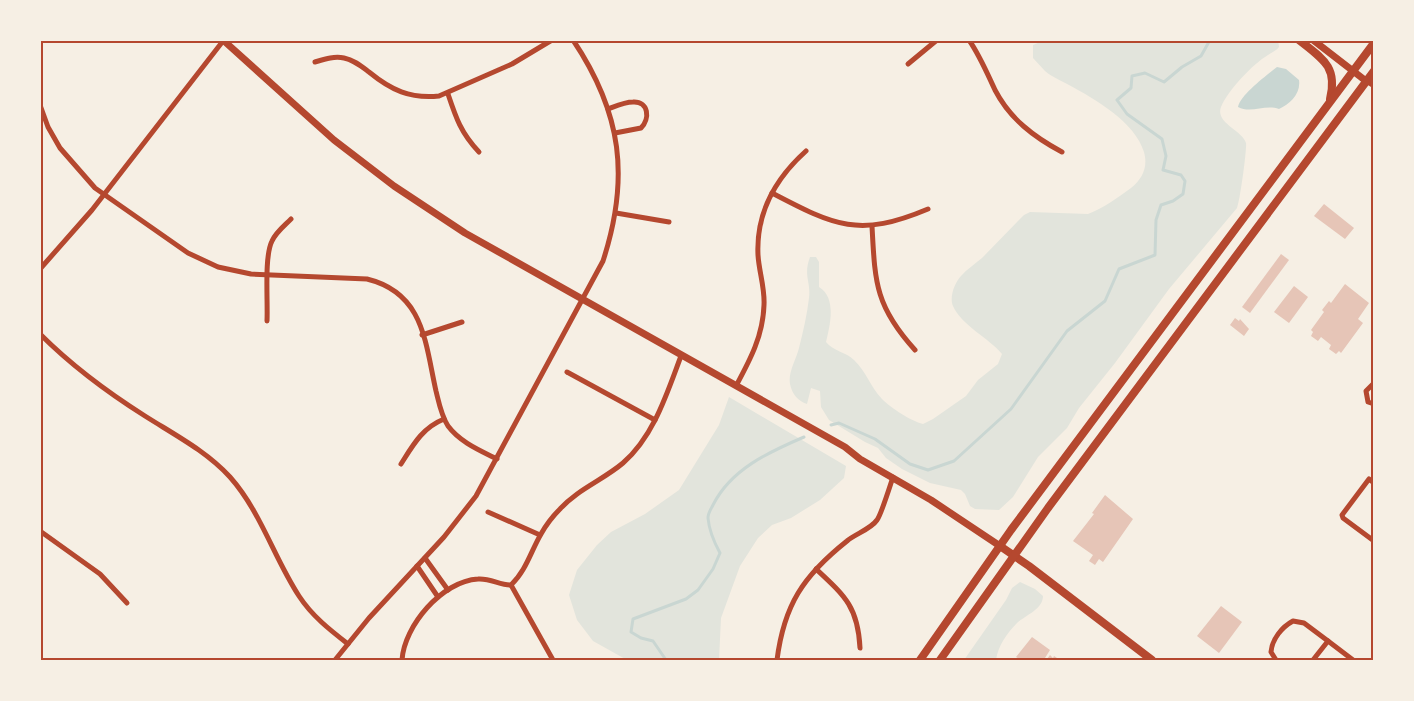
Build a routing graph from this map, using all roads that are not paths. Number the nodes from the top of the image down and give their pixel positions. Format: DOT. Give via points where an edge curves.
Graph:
graph roads {
  1 [pos="552,40"];
  2 [pos="573,40"];
  3 [pos="937,40"];
  4 [pos="969,40"];
  5 [pos="1299,40"];
  6 [pos="1313,40"];
  7 [pos="223,41"];
  8 [pos="1374,43"];
  9 [pos="315,62"];
  10 [pos="908,64"];
  11 [pos="1353,71"];
  12 [pos="1374,71"];
  13 [pos="1366,81"];
  14 [pos="1374,86"];
  15 [pos="448,94"];
  16 [pos="1329,103"];
  17 [pos="40,105"];
  18 [pos="608,108"];
  19 [pos="615,133"];
  20 [pos="806,151"];
  21 [pos="479,152"];
  22 [pos="1062,152"];
  23 [pos="772,193"];
  24 [pos="104,194"];
  25 [pos="928,209"];
  26 [pos="616,213"];
  27 [pos="291,219"];
  28 [pos="669,222"];
  29 [pos="872,226"];
  30 [pos="40,269"];
  31 [pos="268,275"];
  32 [pos="583,300"];
  33 [pos="267,321"];
  34 [pos="462,322"];
  35 [pos="40,334"];
  36 [pos="422,335"];
  37 [pos="915,350"];
  38 [pos="681,356"];
  39 [pos="567,372"];
  40 [pos="1374,383"];
  41 [pos="736,386"];
  42 [pos="1374,404"];
  43 [pos="444,419"];
  44 [pos="655,420"];
  45 [pos="497,459"];
  46 [pos="401,464"];
  47 [pos="893,477"];
  48 [pos="1374,483"];
  49 [pos="488,512"];
  50 [pos="40,531"];
  51 [pos="540,535"];
  52 [pos="1374,541"];
  53 [pos="1000,546"];
  54 [pos="1014,555"];
  55 [pos="424,558"];
  56 [pos="417,566"];
  57 [pos="816,570"];
  58 [pos="511,585"];
  59 [pos="448,590"];
  60 [pos="438,597"];
  61 [pos="127,603"];
  62 [pos="1328,641"];
  63 [pos="348,644"];
  64 [pos="860,648"];
  65 [pos="335,660"];
  66 [pos="402,660"];
  67 [pos="553,660"];
  68 [pos="777,660"];
  69 [pos="920,660"];
  70 [pos="940,660"];
  71 [pos="1152,660"];
  72 [pos="1276,660"];
  73 [pos="1313,660"];
  74 [pos="1353,660"];
  1 -- 15 [label="street" via="520,60"];
  2 -- 18 [label="street"];
  3 -- 10 [label="street"];
  4 -- 22 [label="street" via="1006,108 1029,132"];
  5 -- 16 [label="main road" via="1332,75"];
  6 -- 11 [label="street"];
  7 -- 24 [label="street"];
  7 -- 32 [label="street" via="334,140 403,192 465,233"];
  8 -- 11 [label="main road"];
  9 -- 15 [label="street" via="338,57 351,60 394,90 413,96"];
  11 -- 13 [label="street"];
  11 -- 16 [label="main road"];
  12 -- 13 [label="main road"];
  13 -- 14 [label="street"];
  13 -- 54 [label="main road"];
  15 -- 21 [label="street" via="463,134"];
  16 -- 53 [label="main road"];
  17 -- 24 [label="street" via="60,148"];
  18 -- 19 [label="street"];
  18 -- 19 [label="street" via="634,102 647,112 647,121 641,128"];
  19 -- 26 [label="street"];
  20 -- 23 [label="street"];
  23 -- 29 [label="street" via="826,220"];
  23 -- 41 [label="street" via="759,237 764,304 761,329"];
  24 -- 30 [label="street"];
  24 -- 31 [label="street" via="195,257 234,271"];
  25 -- 29 [label="street"];
  26 -- 28 [label="street"];
  26 -- 32 [label="street" via="603,261"];
  27 -- 31 [label="street" via="271,244"];
  29 -- 37 [label="street" via="881,299 889,318"];
  31 -- 33 [label="street"];
  31 -- 36 [label="street" via="380,282 408,302"];
  32 -- 38 [label="street"];
  32 -- 45 [label="street"];
  34 -- 36 [label="street"];
  35 -- 63 [label="street" via="90,378 200,450 230,477 250,504 298,595 315,617"];
  36 -- 43 [label="street"];
  38 -- 41 [label="street"];
  38 -- 44 [label="street"];
  39 -- 44 [label="street"];
  40 -- 42 [label="street" via="1366,391 1368,402"];
  41 -- 47 [label="street"];
  43 -- 45 [label="street" via="462,439"];
  43 -- 46 [label="street" via="420,434"];
  44 -- 51 [label="street" via="622,464 577,494"];
  45 -- 55 [label="street" via="476,496"];
  47 -- 53 [label="street"];
  47 -- 57 [label="street" via="878,520 850,538"];
  48 -- 52 [label="street" via="1369,479 1342,515"];
  49 -- 51 [label="street"];
  50 -- 61 [label="street" via="100,574"];
  51 -- 58 [label="street" via="525,567"];
  53 -- 54 [label="main road"];
  53 -- 69 [label="main road"];
  54 -- 70 [label="main road"];
  54 -- 71 [label="main road"];
  55 -- 56 [label="street"];
  55 -- 59 [label="street"];
  56 -- 60 [label="street"];
  56 -- 63 [label="street"];
  57 -- 64 [label="street" via="852,608"];
  57 -- 68 [label="street" via="788,611"];
  58 -- 59 [label="street" via="479,579"];
  58 -- 67 [label="street"];
  59 -- 60 [label="street"];
  60 -- 66 [label="street" via="409,635"];
  62 -- 72 [label="street" via="1304,623 1293,621 1274,641 1271,652"];
  62 -- 73 [label="street"];
  62 -- 74 [label="street"];
  63 -- 65 [label="street"];
}
